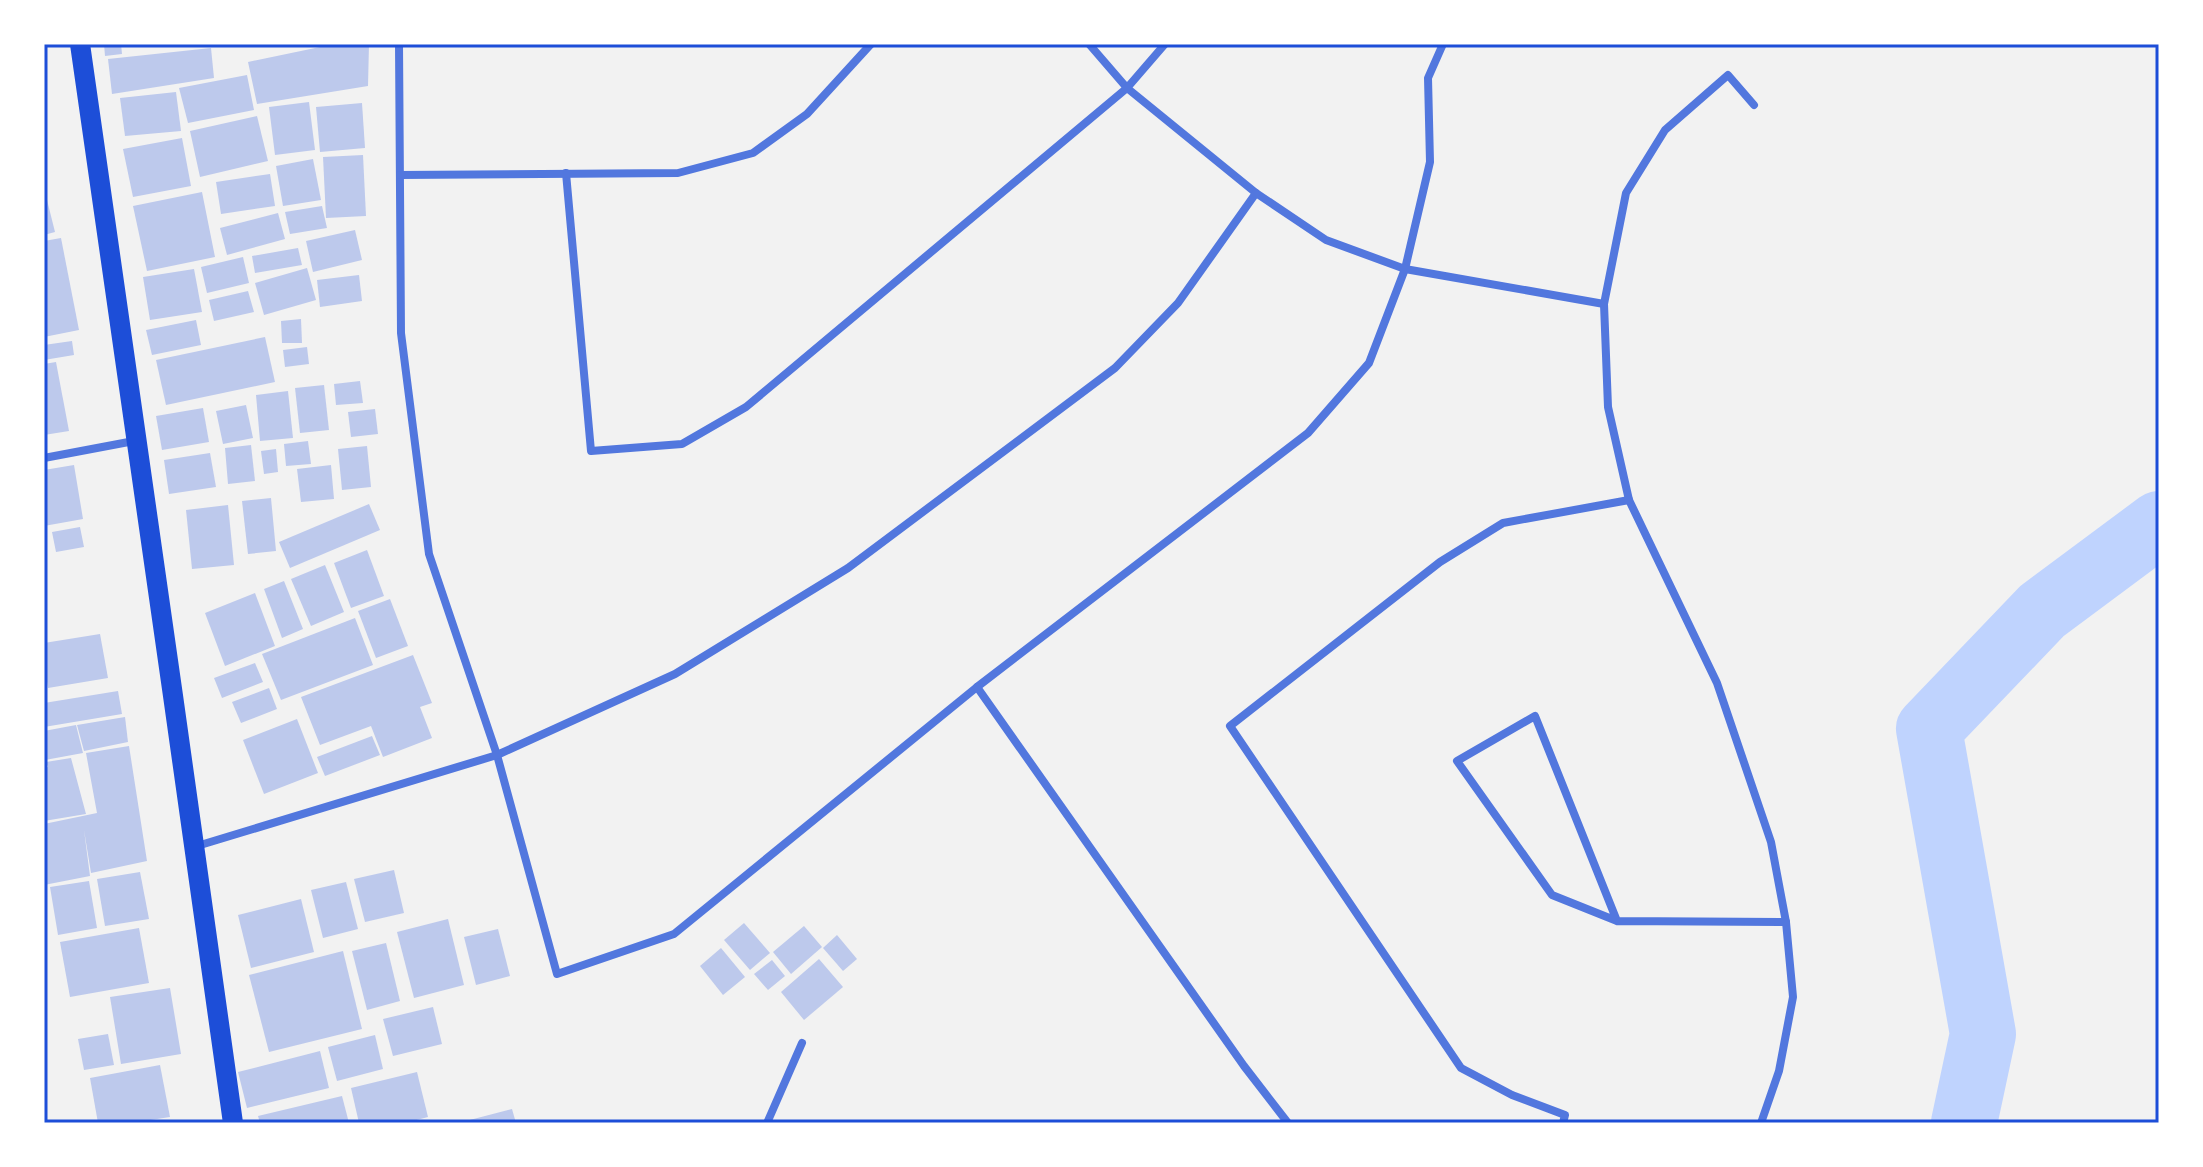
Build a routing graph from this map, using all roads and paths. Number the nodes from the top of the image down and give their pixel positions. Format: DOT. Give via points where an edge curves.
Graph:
graph roads {
  1 [pos="80,44"];
  2 [pos="399,44"];
  3 [pos="871,44"];
  4 [pos="1089,44"];
  5 [pos="1165,44"];
  6 [pos="1443,44"];
  7 [pos="1127,88"];
  8 [pos="1754,105"];
  9 [pos="566,173"];
  10 [pos="400,175"];
  11 [pos="1256,193"];
  12 [pos="1405,269"];
  13 [pos="1604,304"];
  14 [pos="135,440"];
  15 [pos="44,458"];
  16 [pos="1629,500"];
  17 [pos="977,687"];
  18 [pos="497,755"];
  19 [pos="196,846"];
  20 [pos="1617,921"];
  21 [pos="1786,922"];
  22 [pos="802,1043"];
  23 [pos="233,1123"];
  24 [pos="767,1123"];
  25 [pos="1288,1123"];
  26 [pos="1563,1123"];
  27 [pos="1761,1123"];
  1 -- 14 [label="main road"];
  2 -- 10 [label="street"];
  3 -- 9 [label="street" via="807,114 753,153 678,173"];
  4 -- 7 [label="street"];
  5 -- 7 [label="street"];
  6 -- 12 [label="street" via="1428,78 1430,162"];
  7 -- 9 [label="street" via="746,407 682,444 591,451"];
  7 -- 11 [label="street"];
  8 -- 13 [label="street" via="1728,75 1665,130 1626,193"];
  9 -- 10 [label="street"];
  10 -- 18 [label="street" via="401,333 429,554"];
  11 -- 12 [label="street" via="1326,240"];
  11 -- 18 [label="street" via="1178,303 1115,368 860,559 675,674"];
  12 -- 13 [label="street"];
  12 -- 17 [label="street" via="1369,363 1308,433"];
  13 -- 16 [label="street" via="1608,407"];
  14 -- 15 [label="street"];
  14 -- 19 [label="main road"];
  16 -- 21 [label="street" via="1717,683 1771,842"];
  16 -- 26 [label="street" via="1503,523 1440,562 1230,726 1461,1068 1565,1115"];
  17 -- 18 [label="street" via="674,934 557,974"];
  17 -- 25 [label="street"];
  18 -- 19 [label="street"];
  19 -- 23 [label="main road"];
  20 -- 20 [label="street" via="1552,895 1457,761 1535,716"];
  20 -- 21 [label="street"];
  21 -- 27 [label="street" via="1793,997 1779,1071"];
  22 -- 24 [label="street"];
}
